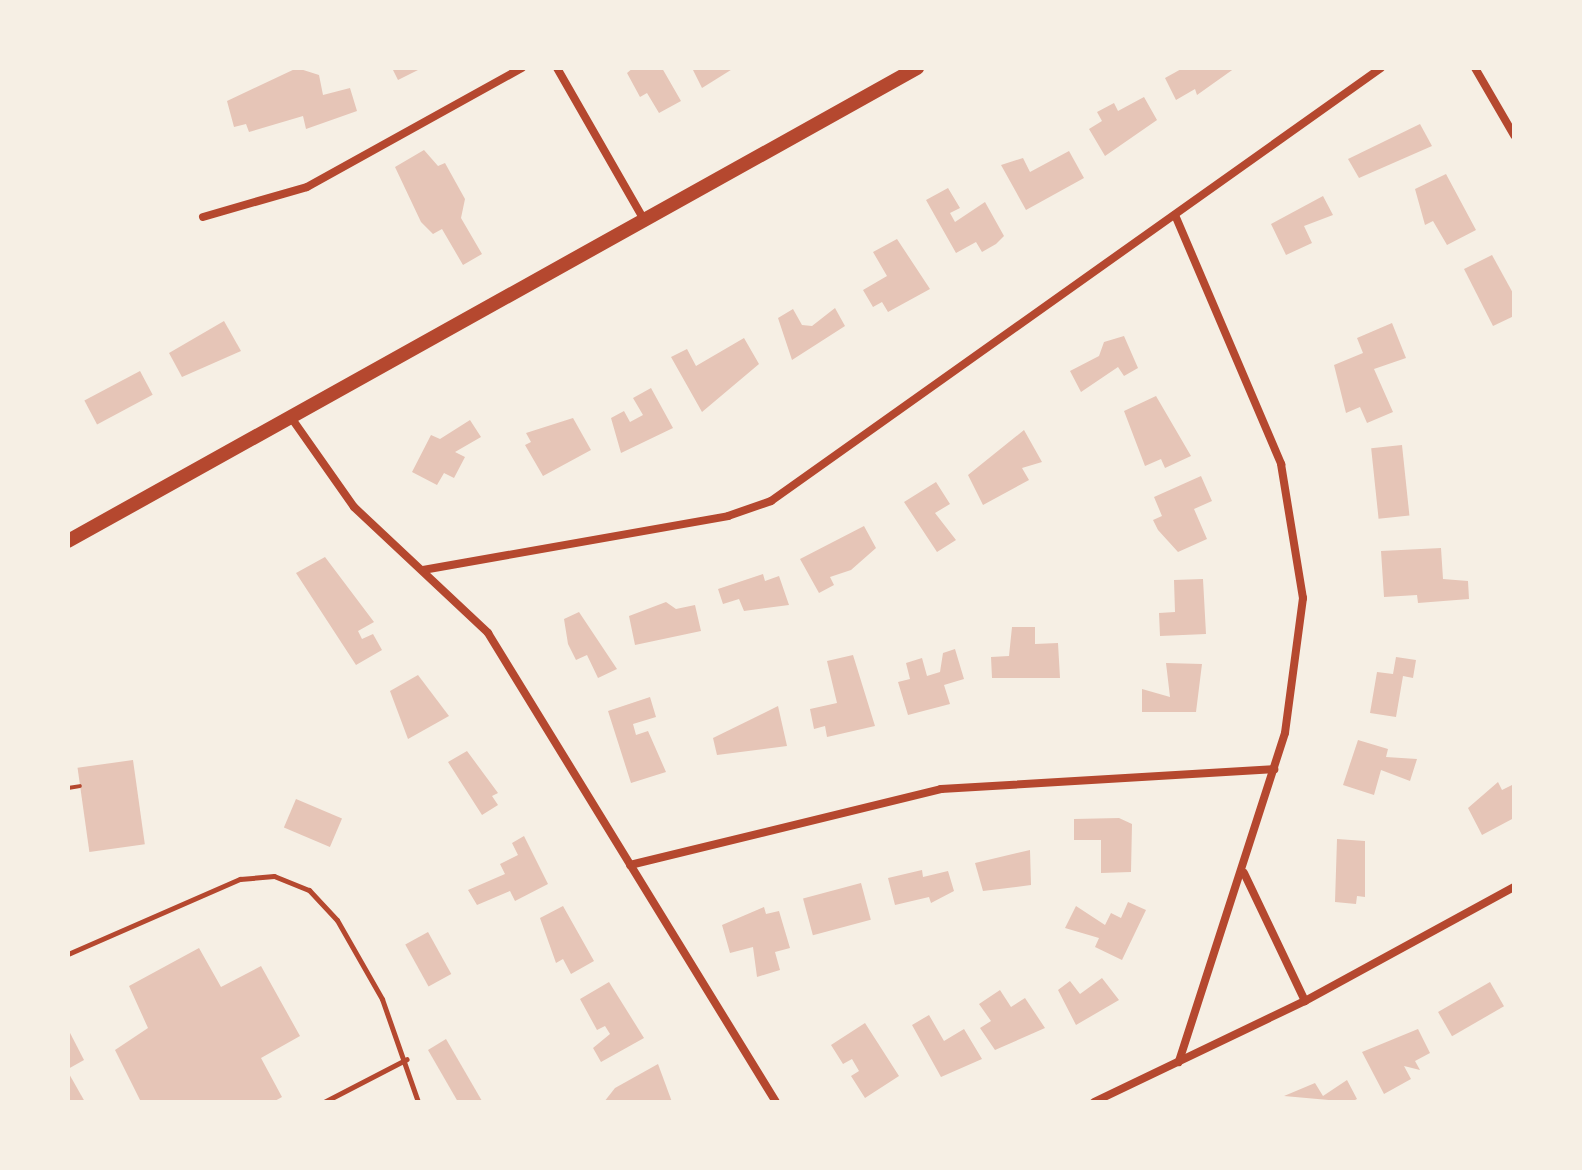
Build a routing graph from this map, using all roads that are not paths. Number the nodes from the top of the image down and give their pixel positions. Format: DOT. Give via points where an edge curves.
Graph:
graph roads {
  1 [pos="522,68"];
  2 [pos="557,68"];
  3 [pos="917,68"];
  4 [pos="1381,68"];
  5 [pos="1475,68"];
  6 [pos="1514,135"];
  7 [pos="1175,215"];
  8 [pos="203,217"];
  9 [pos="644,220"];
  10 [pos="290,416"];
  11 [pos="68,541"];
  12 [pos="423,570"];
  13 [pos="1274,769"];
  14 [pos="630,865"];
  15 [pos="1244,872"];
  16 [pos="1514,887"];
  17 [pos="68,954"];
  18 [pos="1305,1001"];
  19 [pos="407,1059"];
  20 [pos="1179,1062"];
  21 [pos="324,1102"];
  22 [pos="418,1102"];
  23 [pos="776,1102"];
  24 [pos="1094,1102"];
  1 -- 8 [label="street" via="307,187"];
  2 -- 9 [label="street"];
  3 -- 9 [label="main road"];
  4 -- 7 [label="street"];
  5 -- 6 [label="street"];
  7 -- 12 [label="street" via="766,504"];
  7 -- 13 [label="street" via="1275,446 1296,526 1303,598 1299,671"];
  9 -- 10 [label="main road"];
  10 -- 11 [label="main road"];
  10 -- 12 [label="street" via="354,507"];
  12 -- 14 [label="street" via="488,633"];
  13 -- 14 [label="street" via="941,789"];
  13 -- 15 [label="street"];
  14 -- 23 [label="street"];
  15 -- 18 [label="street"];
  15 -- 20 [label="street"];
  16 -- 18 [label="street"];
  17 -- 19 [label="lane" via="240,879 274,876 309,890 337,920"];
  18 -- 20 [label="street"];
  19 -- 21 [label="lane"];
  19 -- 22 [label="lane"];
  20 -- 24 [label="street"];
}
